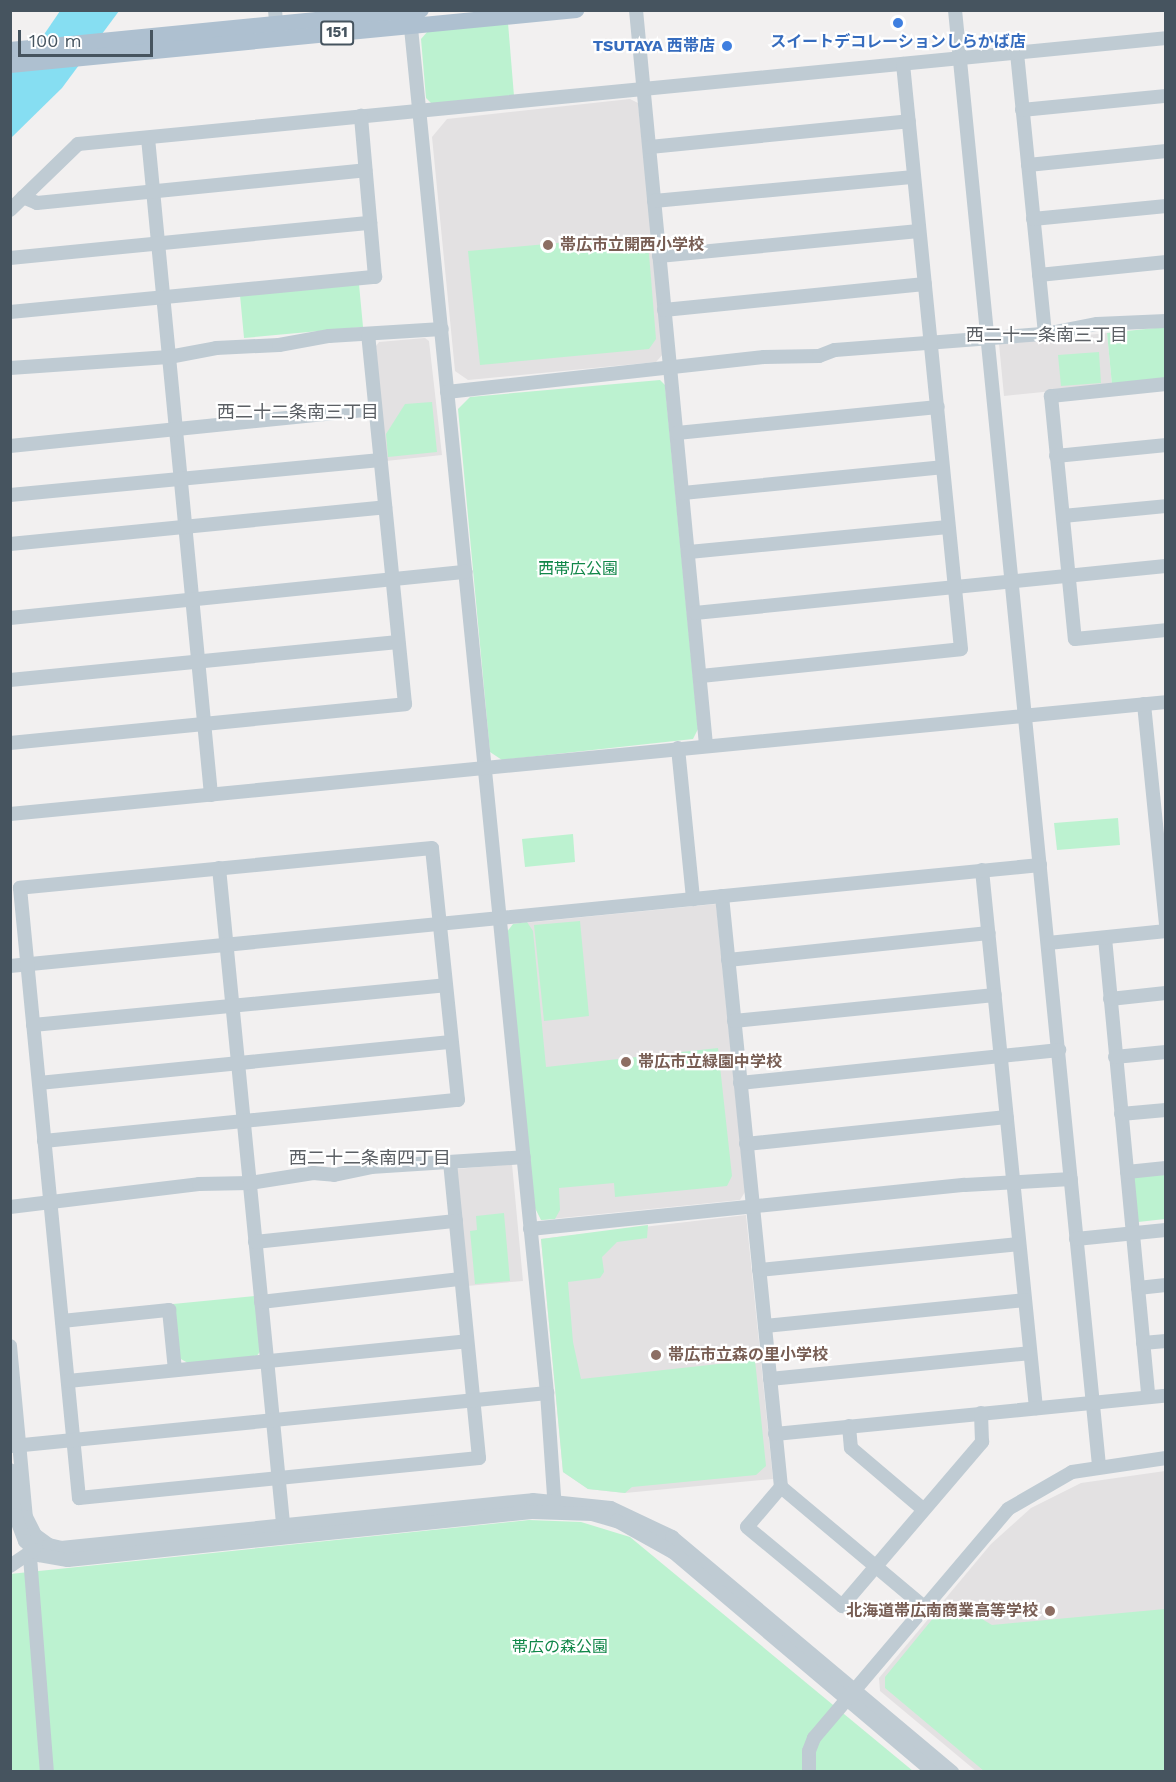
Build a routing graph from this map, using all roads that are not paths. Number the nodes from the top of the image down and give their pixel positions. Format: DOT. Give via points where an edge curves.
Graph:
graph roads {
  1 [pos="576,10"];
  2 [pos="636,10"];
  3 [pos="955,10"];
  4 [pos="413,15"];
  5 [pos="276,25"];
  6 [pos="1166,38"];
  7 [pos="10,50"];
  8 [pos="1017,53"];
  9 [pos="960,58"];
  10 [pos="903,64"];
  11 [pos="10,65"];
  12 [pos="643,90"];
  13 [pos="1166,96"];
  14 [pos="1022,110"];
  15 [pos="420,111"];
  16 [pos="361,116"];
  17 [pos="909,121"];
  18 [pos="148,138"];
  19 [pos="650,147"];
  20 [pos="1166,151"];
  21 [pos="1028,165"];
  22 [pos="365,170"];
  23 [pos="914,177"];
  24 [pos="153,191"];
  25 [pos="23,197"];
  26 [pos="654,201"];
  27 [pos="1166,206"];
  28 [pos="10,210"];
  29 [pos="1034,219"];
  30 [pos="370,223"];
  31 [pos="919,231"];
  32 [pos="158,244"];
  33 [pos="659,256"];
  34 [pos="10,258"];
  35 [pos="1166,262"];
  36 [pos="1039,275"];
  37 [pos="925,284"];
  38 [pos="162,298"];
  39 [pos="664,310"];
  40 [pos="10,312"];
  41 [pos="1166,321"];
  42 [pos="442,329"];
  43 [pos="1045,334"];
  44 [pos="368,335"];
  45 [pos="988,339"];
  46 [pos="931,344"];
  47 [pos="168,357"];
  48 [pos="10,368"];
  49 [pos="670,370"];
  50 [pos="1166,384"];
  51 [pos="447,392"];
  52 [pos="938,407"];
  53 [pos="374,410"];
  54 [pos="175,430"];
  55 [pos="677,433"];
  56 [pos="1166,445"];
  57 [pos="10,446"];
  58 [pos="1056,456"];
  59 [pos="380,460"];
  60 [pos="942,467"];
  61 [pos="179,479"];
  62 [pos="683,493"];
  63 [pos="10,495"];
  64 [pos="1166,506"];
  65 [pos="385,507"];
  66 [pos="1063,516"];
  67 [pos="948,527"];
  68 [pos="185,528"];
  69 [pos="10,544"];
  70 [pos="689,552"];
  71 [pos="1166,566"];
  72 [pos="466,572"];
  73 [pos="1068,576"];
  74 [pos="392,579"];
  75 [pos="1012,582"];
  76 [pos="954,587"];
  77 [pos="192,599"];
  78 [pos="695,613"];
  79 [pos="10,618"];
  80 [pos="1166,630"];
  81 [pos="398,642"];
  82 [pos="198,661"];
  83 [pos="701,676"];
  84 [pos="10,680"];
  85 [pos="1166,702"];
  86 [pos="1144,704"];
  87 [pos="1025,716"];
  88 [pos="204,724"];
  89 [pos="10,743"];
  90 [pos="706,745"];
  91 [pos="678,748"];
  92 [pos="485,768"];
  93 [pos="211,795"];
  94 [pos="10,814"];
  95 [pos="1040,865"];
  96 [pos="219,868"];
  97 [pos="982,870"];
  98 [pos="722,896"];
  99 [pos="693,899"];
  100 [pos="499,918"];
  101 [pos="440,924"];
  102 [pos="1166,924"];
  103 [pos="1166,931"];
  104 [pos="989,933"];
  105 [pos="1104,938"];
  106 [pos="1048,943"];
  107 [pos="226,945"];
  108 [pos="728,960"];
  109 [pos="27,964"];
  110 [pos="10,966"];
  111 [pos="445,985"];
  112 [pos="1166,993"];
  113 [pos="995,995"];
  114 [pos="1110,999"];
  115 [pos="232,1006"];
  116 [pos="734,1021"];
  117 [pos="33,1025"];
  118 [pos="452,1042"];
  119 [pos="1059,1050"];
  120 [pos="1166,1052"];
  121 [pos="1001,1057"];
  122 [pos="1115,1057"];
  123 [pos="238,1063"];
  124 [pos="39,1083"];
  125 [pos="740,1083"];
  126 [pos="1166,1110"];
  127 [pos="1121,1114"];
  128 [pos="1007,1117"];
  129 [pos="243,1120"];
  130 [pos="44,1141"];
  131 [pos="746,1144"];
  132 [pos="524,1157"];
  133 [pos="450,1163"];
  134 [pos="1166,1168"];
  135 [pos="1127,1172"];
  136 [pos="1071,1179"];
  137 [pos="250,1183"];
  138 [pos="1014,1184"];
  139 [pos="51,1203"];
  140 [pos="10,1207"];
  141 [pos="752,1209"];
  142 [pos="456,1221"];
  143 [pos="530,1229"];
  144 [pos="1166,1230"];
  145 [pos="1132,1233"];
  146 [pos="1076,1239"];
  147 [pos="255,1242"];
  148 [pos="1019,1244"];
  149 [pos="759,1270"];
  150 [pos="461,1279"];
  151 [pos="1166,1285"];
  152 [pos="1138,1288"];
  153 [pos="1025,1300"];
  154 [pos="261,1302"];
  155 [pos="62,1321"];
  156 [pos="765,1326"];
  157 [pos="468,1341"];
  158 [pos="1166,1341"];
  159 [pos="1143,1343"];
  160 [pos="10,1346"];
  161 [pos="1029,1353"];
  162 [pos="267,1361"];
  163 [pos="175,1370"];
  164 [pos="770,1379"];
  165 [pos="68,1381"];
  166 [pos="547,1393"];
  167 [pos="1166,1396"];
  168 [pos="1148,1397"];
  169 [pos="473,1401"];
  170 [pos="1093,1403"];
  171 [pos="1036,1408"];
  172 [pos="981,1413"];
  173 [pos="272,1420"];
  174 [pos="849,1426"];
  175 [pos="775,1434"];
  176 [pos="74,1440"];
  177 [pos="15,1446"];
  178 [pos="1166,1458"];
  179 [pos="1099,1465"];
  180 [pos="10,1470"];
  181 [pos="279,1479"];
  182 [pos="781,1487"];
  183 [pos="555,1506"];
  184 [pos="923,1509"];
  185 [pos="284,1532"];
  186 [pos="35,1549"];
  187 [pos="10,1566"];
  188 [pos="875,1567"];
  189 [pos="923,1606"];
  190 [pos="850,1694"];
  191 [pos="48,1772"];
  192 [pos="809,1772"];
  193 [pos="933,1772"];
  194 [pos="952,1772"];
  1 -- 4 [label="main road, 151"];
  2 -- 12 [label="street"];
  3 -- 9 [label="street"];
  4 -- 5 [label="main road, 151"];
  4 -- 15 [label="street"];
  5 -- 7 [label="main road, 151"];
  5 -- 11 [label="main road, 151" via="98,57"];
  6 -- 8 [label="street"];
  8 -- 9 [label="street"];
  8 -- 14 [label="street"];
  9 -- 10 [label="street"];
  9 -- 45 [label="street"];
  10 -- 12 [label="street"];
  10 -- 17 [label="street"];
  12 -- 15 [label="street"];
  12 -- 19 [label="street"];
  13 -- 14 [label="street"];
  14 -- 21 [label="street"];
  15 -- 16 [label="street"];
  15 -- 42 [label="street"];
  16 -- 18 [label="street"];
  16 -- 22 [label="street"];
  17 -- 19 [label="street"];
  17 -- 23 [label="street"];
  18 -- 24 [label="street"];
  18 -- 25 [label="street" via="78,144"];
  19 -- 26 [label="street"];
  20 -- 21 [label="street"];
  21 -- 29 [label="street"];
  22 -- 24 [label="street"];
  22 -- 30 [label="street"];
  23 -- 26 [label="street"];
  23 -- 31 [label="street"];
  24 -- 25 [label="street" via="37,203"];
  24 -- 32 [label="street"];
  25 -- 28 [label="street"];
  26 -- 33 [label="street"];
  27 -- 29 [label="street"];
  29 -- 36 [label="street"];
  30 -- 32 [label="street"];
  30 -- 38 [label="street" via="375,278"];
  31 -- 33 [label="street"];
  31 -- 37 [label="street"];
  32 -- 34 [label="street"];
  32 -- 38 [label="street"];
  33 -- 39 [label="street"];
  35 -- 36 [label="street"];
  36 -- 43 [label="street"];
  37 -- 39 [label="street"];
  37 -- 46 [label="street"];
  38 -- 40 [label="street"];
  38 -- 47 [label="street"];
  39 -- 49 [label="street"];
  41 -- 43 [label="street" via="1097,324"];
  42 -- 44 [label="street"];
  42 -- 51 [label="street"];
  43 -- 45 [label="street"];
  44 -- 47 [label="street" via="216,348"];
  44 -- 53 [label="street"];
  45 -- 46 [label="street"];
  45 -- 75 [label="street"];
  46 -- 49 [label="street" via="856,347 819,356 765,357"];
  46 -- 52 [label="street"];
  47 -- 48 [label="street"];
  47 -- 54 [label="street"];
  49 -- 51 [label="street"];
  49 -- 55 [label="street"];
  50 -- 58 [label="street" via="1051,396"];
  51 -- 72 [label="street"];
  52 -- 55 [label="street"];
  52 -- 60 [label="street"];
  53 -- 54 [label="street"];
  53 -- 59 [label="street"];
  54 -- 57 [label="street"];
  54 -- 61 [label="street"];
  55 -- 62 [label="street"];
  56 -- 58 [label="street"];
  58 -- 66 [label="street"];
  59 -- 61 [label="street"];
  59 -- 65 [label="street"];
  60 -- 62 [label="street"];
  60 -- 67 [label="street"];
  61 -- 63 [label="street"];
  61 -- 68 [label="street"];
  62 -- 70 [label="street"];
  64 -- 66 [label="street"];
  65 -- 68 [label="street"];
  65 -- 74 [label="street"];
  66 -- 73 [label="street"];
  67 -- 70 [label="street"];
  67 -- 76 [label="street"];
  68 -- 69 [label="street"];
  68 -- 77 [label="street"];
  70 -- 78 [label="street"];
  71 -- 73 [label="street"];
  72 -- 74 [label="street"];
  72 -- 92 [label="street"];
  73 -- 75 [label="street"];
  73 -- 80 [label="street" via="1075,639"];
  74 -- 77 [label="street"];
  74 -- 81 [label="street"];
  75 -- 76 [label="street"];
  75 -- 87 [label="street"];
  76 -- 78 [label="street"];
  76 -- 83 [label="street" via="961,650"];
  77 -- 79 [label="street"];
  77 -- 82 [label="street"];
  78 -- 83 [label="street"];
  81 -- 82 [label="street"];
  81 -- 88 [label="street" via="405,704"];
  82 -- 84 [label="street"];
  82 -- 88 [label="street"];
  83 -- 90 [label="street"];
  85 -- 86 [label="street"];
  86 -- 87 [label="street"];
  86 -- 102 [label="street"];
  87 -- 90 [label="street"];
  87 -- 95 [label="street"];
  88 -- 89 [label="street"];
  88 -- 93 [label="street"];
  90 -- 91 [label="street"];
  91 -- 92 [label="street"];
  91 -- 99 [label="street"];
  92 -- 93 [label="street"];
  92 -- 100 [label="street"];
  93 -- 94 [label="street"];
  95 -- 97 [label="street"];
  95 -- 106 [label="street"];
  96 -- 101 [label="street" via="432,848"];
  96 -- 107 [label="street"];
  96 -- 109 [label="street" via="20,888"];
  97 -- 98 [label="street"];
  97 -- 104 [label="street"];
  98 -- 99 [label="street"];
  98 -- 108 [label="street"];
  99 -- 100 [label="street"];
  100 -- 101 [label="street"];
  100 -- 132 [label="street"];
  101 -- 107 [label="street"];
  101 -- 111 [label="street"];
  103 -- 105 [label="street"];
  104 -- 108 [label="street"];
  104 -- 113 [label="street"];
  105 -- 106 [label="street"];
  105 -- 114 [label="street"];
  106 -- 119 [label="street"];
  107 -- 109 [label="street"];
  107 -- 115 [label="street"];
  108 -- 116 [label="street"];
  109 -- 110 [label="street"];
  109 -- 117 [label="street"];
  111 -- 115 [label="street"];
  111 -- 118 [label="street"];
  112 -- 114 [label="street"];
  113 -- 116 [label="street"];
  113 -- 121 [label="street"];
  114 -- 122 [label="street"];
  115 -- 117 [label="street"];
  115 -- 123 [label="street"];
  116 -- 125 [label="street"];
  117 -- 124 [label="street"];
  118 -- 123 [label="street"];
  118 -- 129 [label="street" via="458,1100"];
  119 -- 121 [label="street"];
  119 -- 136 [label="street"];
  120 -- 122 [label="street"];
  121 -- 125 [label="street"];
  121 -- 128 [label="street"];
  122 -- 127 [label="street"];
  123 -- 124 [label="street"];
  123 -- 129 [label="street"];
  124 -- 130 [label="street"];
  125 -- 131 [label="street"];
  126 -- 127 [label="street"];
  127 -- 135 [label="street"];
  128 -- 131 [label="street"];
  128 -- 138 [label="street"];
  129 -- 130 [label="street"];
  129 -- 137 [label="street"];
  130 -- 139 [label="street"];
  131 -- 141 [label="street"];
  132 -- 133 [label="street"];
  132 -- 143 [label="street"];
  133 -- 137 [label="street" via="313,1173"];
  133 -- 142 [label="street"];
  134 -- 135 [label="street"];
  135 -- 145 [label="street"];
  136 -- 138 [label="street"];
  136 -- 146 [label="street"];
  137 -- 139 [label="street" via="199,1184"];
  137 -- 147 [label="street"];
  138 -- 141 [label="street" via="965,1185"];
  138 -- 148 [label="street"];
  139 -- 140 [label="street"];
  139 -- 155 [label="street"];
  141 -- 143 [label="street" via="694,1211"];
  141 -- 149 [label="street"];
  142 -- 147 [label="street"];
  142 -- 150 [label="street"];
  143 -- 166 [label="street"];
  144 -- 145 [label="street"];
  145 -- 146 [label="street"];
  145 -- 152 [label="street"];
  146 -- 170 [label="street"];
  147 -- 154 [label="street"];
  148 -- 149 [label="street"];
  148 -- 153 [label="street"];
  149 -- 156 [label="street"];
  150 -- 154 [label="street"];
  150 -- 157 [label="street"];
  151 -- 152 [label="street"];
  152 -- 159 [label="street"];
  153 -- 156 [label="street"];
  153 -- 161 [label="street"];
  154 -- 162 [label="street"];
  155 -- 163 [label="street" via="169,1310"];
  155 -- 165 [label="street"];
  156 -- 164 [label="street"];
  157 -- 162 [label="street"];
  157 -- 169 [label="street"];
  158 -- 159 [label="street"];
  159 -- 168 [label="street"];
  160 -- 177 [label="street"];
  161 -- 164 [label="street"];
  161 -- 171 [label="street"];
  162 -- 163 [label="street"];
  162 -- 173 [label="street"];
  163 -- 165 [label="street"];
  164 -- 175 [label="street"];
  165 -- 176 [label="street"];
  166 -- 169 [label="street"];
  166 -- 183 [label="street"];
  167 -- 168 [label="street"];
  168 -- 170 [label="street"];
  169 -- 173 [label="street"];
  169 -- 181 [label="street" via="479,1458"];
  170 -- 171 [label="street"];
  170 -- 179 [label="street"];
  171 -- 172 [label="street"];
  172 -- 174 [label="street"];
  172 -- 184 [label="street" via="982,1442"];
  173 -- 176 [label="street"];
  173 -- 181 [label="street"];
  174 -- 175 [label="street"];
  174 -- 184 [label="street" via="851,1448"];
  175 -- 182 [label="street"];
  176 -- 177 [label="street"];
  176 -- 181 [label="street" via="79,1498"];
  177 -- 186 [label="street"];
  178 -- 179 [label="street"];
  179 -- 189 [label="street" via="1049,1482 1008,1509"];
  180 -- 186 [label="street" via="19,1529"];
  181 -- 185 [label="street"];
  182 -- 188 [label="street"];
  182 -- 188 [label="street" via="747,1527 842,1606"];
  183 -- 185 [label="street"];
  183 -- 190 [label="street" via="617,1521 673,1552"];
  184 -- 188 [label="street"];
  185 -- 186 [label="street"];
  186 -- 187 [label="street"];
  186 -- 191 [label="street"];
  188 -- 189 [label="street"];
  189 -- 190 [label="street"];
  190 -- 192 [label="street" via="814,1738 809,1751"];
  190 -- 193 [label="street"];
  190 -- 194 [label="street"];
}
